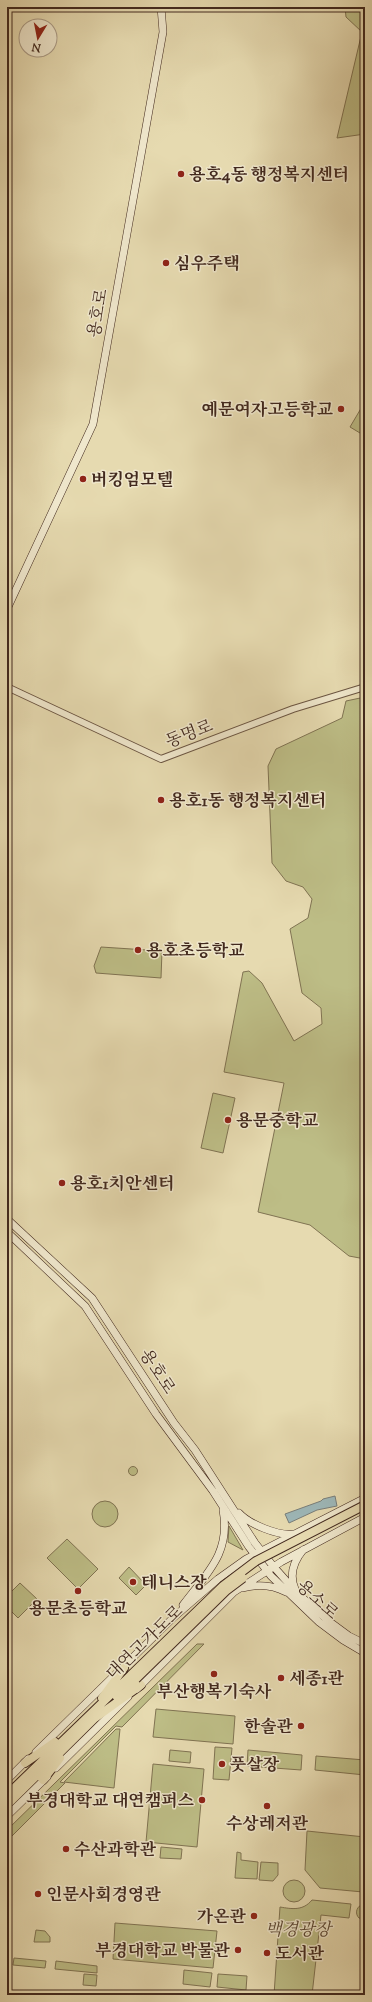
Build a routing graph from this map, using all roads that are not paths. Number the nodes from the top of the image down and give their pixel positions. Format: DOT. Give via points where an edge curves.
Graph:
graph roads {
  1 [pos="161,7"];
  2 [pos="7,609"];
  3 [pos="7,687"];
  4 [pos="365,687"];
  5 [pos="7,1218"];
  6 [pos="7,1232"];
  7 [pos="137,1385"];
  8 [pos="153,1391"];
  9 [pos="156,1414"];
  10 [pos="174,1424"];
  11 [pos="365,1498"];
  12 [pos="231,1504"];
  13 [pos="365,1505"];
  14 [pos="222,1506"];
  15 [pos="365,1511"];
  16 [pos="365,1517"];
  17 [pos="257,1525"];
  18 [pos="297,1533"];
  19 [pos="255,1543"];
  20 [pos="304,1549"];
  21 [pos="260,1556"];
  22 [pos="270,1568"];
  23 [pos="234,1592"];
  24 [pos="289,1594"];
  25 [pos="298,1594"];
  26 [pos="174,1617"];
  27 [pos="365,1644"];
  28 [pos="365,1653"];
  29 [pos="124,1668"];
  30 [pos="136,1679"];
  31 [pos="93,1716"];
  32 [pos="73,1735"];
  33 [pos="25,1762"];
  34 [pos="7,1780"];
  35 [pos="43,1780"];
  36 [pos="7,1795"];
  37 [pos="7,1805"];
  38 [pos="7,1816"];
  1 -- 2 [label="main road, 용호로" via="163,32 93,424"];
  3 -- 4 [label="street, 동명로" via="161,759 293,709"];
  5 -- 8 [label="main road, 용호로" via="92,1298"];
  6 -- 7 [label="main road, 용호로" via="85,1306"];
  7 -- 8 [label="main road" via="136,1380 140,1379"];
  7 -- 9 [label="main road, 용호로"];
  8 -- 10 [label="main road, 용호로"];
  9 -- 10 [label="main road" via="172,1430 175,1428"];
  9 -- 14 [label="main road, 용호로"];
  10 -- 12 [label="main road, 용호로" via="195,1450"];
  11 -- 18 [label="main road"];
  12 -- 17 [label="main road" via="241,1515"];
  12 -- 19 [label="main road, 용호로"];
  13 -- 30 [label="highway, 대연고가도로, bridge" via="256,1561 223,1586"];
  14 -- 21 [label="main road, 용호로"];
  14 -- 26 [label="main road" via="225,1534 220,1553 213,1567"];
  15 -- 30 [label="highway, 대연고가도로, bridge" via="259,1566 227,1590"];
  16 -- 20 [label="main road"];
  17 -- 18 [label="main road" via="284,1534"];
  17 -- 19 [label="main road"];
  18 -- 21 [label="main road"];
  19 -- 21 [label="main road, 용호로"];
  20 -- 22 [label="main road"];
  20 -- 25 [label="main road" via="298,1556 292,1573 292,1582"];
  21 -- 22 [label="main road, 용소로"];
  21 -- 26 [label="main road" via="218,1579"];
  22 -- 23 [label="main road"];
  22 -- 24 [label="main road, 용소로"];
  22 -- 25 [label="main road, 용소로"];
  23 -- 24 [label="main road" via="245,1587 262,1586"];
  23 -- 30 [label="main road"];
  24 -- 28 [label="main road, 용소로" via="343,1640"];
  25 -- 27 [label="main road, 용소로" via="330,1622"];
  26 -- 29 [label="main road"];
  29 -- 31 [label="highway"];
  29 -- 33 [label="main road"];
  30 -- 31 [label="highway, 대연고가도로"];
  30 -- 35 [label="main road"];
  31 -- 32 [label="highway"];
  32 -- 33 [label="highway"];
  32 -- 35 [label="highway"];
  32 -- 36 [label="highway"];
  32 -- 37 [label="highway"];
  33 -- 34 [label="main road"];
  35 -- 38 [label="main road"];
}
